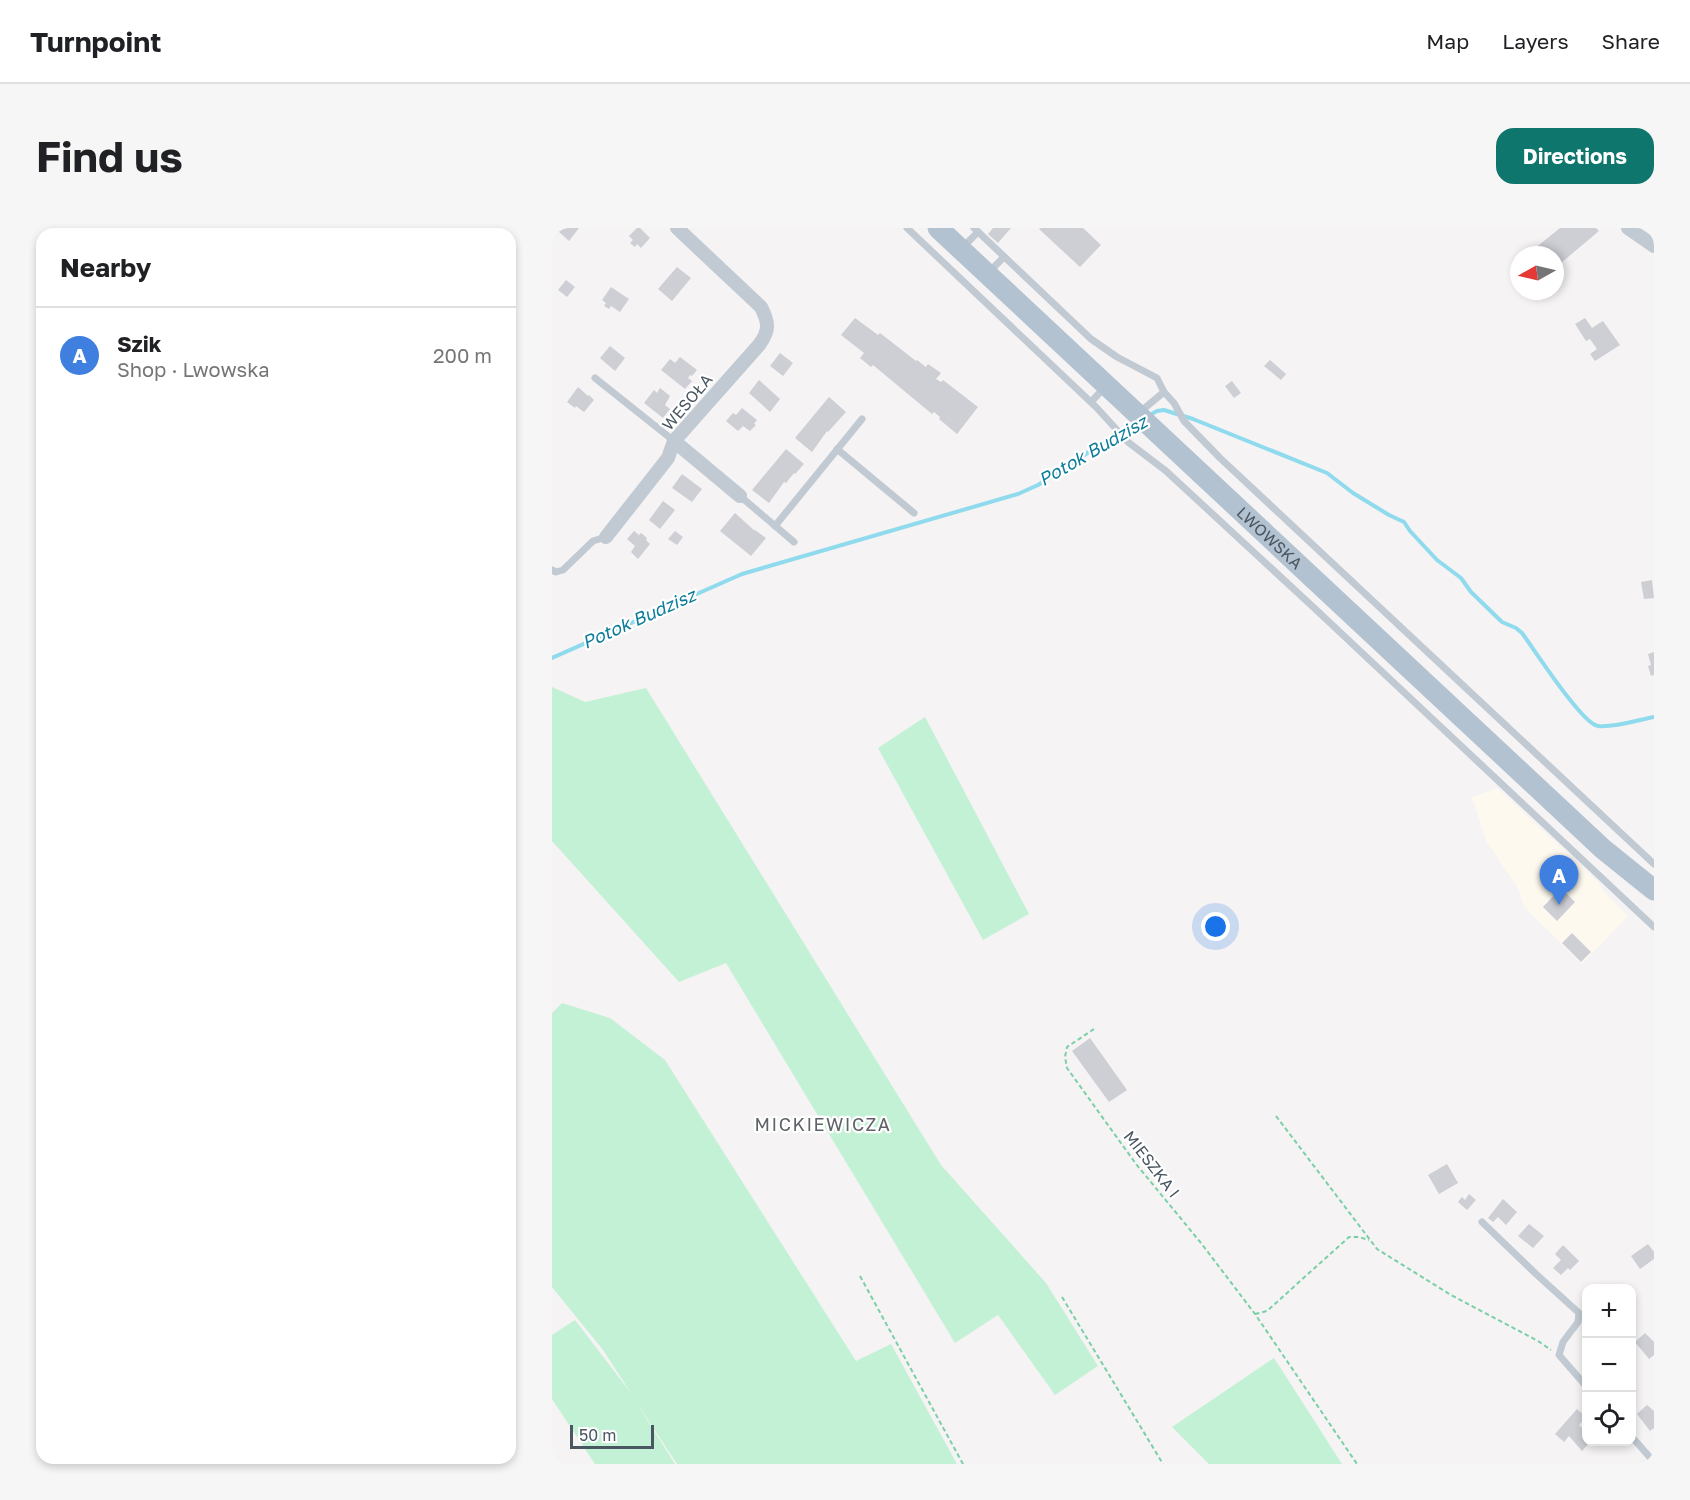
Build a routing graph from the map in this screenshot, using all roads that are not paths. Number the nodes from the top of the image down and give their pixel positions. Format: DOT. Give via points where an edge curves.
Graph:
graph roads {
  1 [pos="677,228"];
  2 [pos="907,228"];
  3 [pos="938,228"];
  4 [pos="1628,228"];
  5 [pos="976,230"];
  6 [pos="1654,246"];
  7 [pos="961,249"];
  8 [pos="1004,257"];
  9 [pos="987,274"];
  10 [pos="595,378"];
  11 [pos="1107,385"];
  12 [pos="1164,392"];
  13 [pos="1091,402"];
  14 [pos="1138,414"];
  15 [pos="862,419"];
  16 [pos="674,441"];
  17 [pos="837,449"];
  18 [pos="740,496"];
  19 [pos="914,513"];
  20 [pos="775,526"];
  21 [pos="606,537"];
  22 [pos="794,542"];
  23 [pos="552,570"];
  24 [pos="1576,839"];
  25 [pos="1603,849"];
  26 [pos="1654,864"];
  27 [pos="1654,890"];
  28 [pos="1654,904"];
  29 [pos="1654,927"];
  30 [pos="1482,1222"];
  31 [pos="1578,1318"];
  32 [pos="1582,1318"];
  33 [pos="1582,1381"];
  34 [pos="1636,1442"];
  35 [pos="1654,1462"];
  1 -- 16 [label="street, WESOŁA" via="761,307 768,327 759,345"];
  2 -- 13 [label="lane"];
  3 -- 7 [label="main road, LWOWSKA"];
  4 -- 6 [label="street"];
  5 -- 7 [label="lane"];
  5 -- 8 [label="lane"];
  7 -- 9 [label="main road, LWOWSKA"];
  8 -- 9 [label="lane"];
  8 -- 12 [label="lane" via="1104,349 1157,378"];
  9 -- 11 [label="main road, LWOWSKA"];
  10 -- 16 [label="lane"];
  11 -- 13 [label="lane"];
  11 -- 14 [label="main road, LWOWSKA"];
  12 -- 14 [label="lane"];
  12 -- 26 [label="lane" via="1184,421 1221,458"];
  13 -- 24 [label="lane" via="1128,442 1175,479"];
  14 -- 24 [label="main road, LWOWSKA"];
  15 -- 17 [label="lane"];
  16 -- 18 [label="street"];
  16 -- 21 [label="street, WESOŁA" via="668,458"];
  17 -- 19 [label="lane"];
  17 -- 20 [label="lane"];
  18 -- 20 [label="lane"];
  20 -- 22 [label="lane"];
  21 -- 23 [label="lane" via="593,541 563,570"];
  24 -- 25 [label="main road, LWOWSKA"];
  24 -- 29 [label="lane"];
  25 -- 27 [label="main road, LWOWSKA"];
  25 -- 28 [label="main road, LWOWSKA"];
  30 -- 31 [label="lane" via="1579,1313"];
  31 -- 32 [label="lane"];
  31 -- 33 [label="lane" via="1559,1356"];
  34 -- 35 [label="lane"];
}
